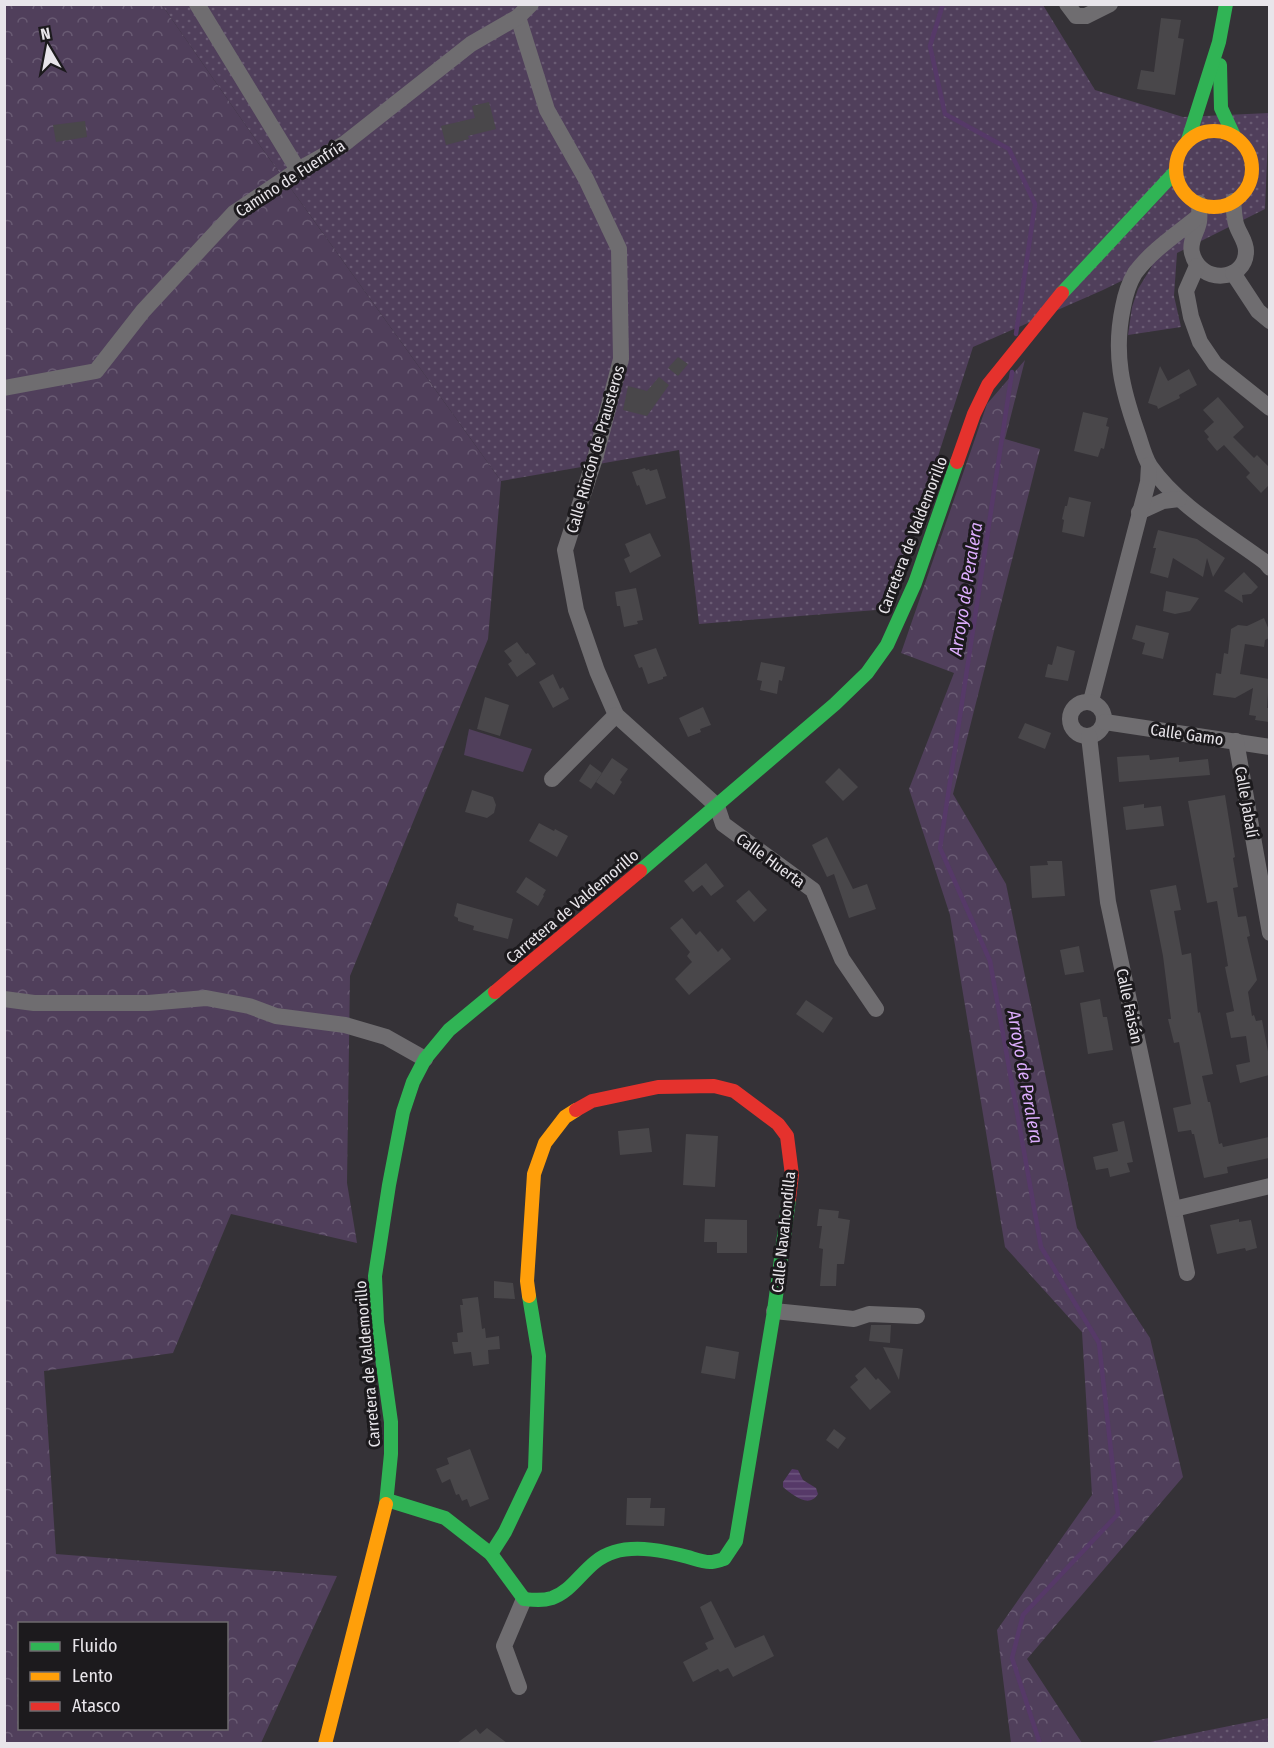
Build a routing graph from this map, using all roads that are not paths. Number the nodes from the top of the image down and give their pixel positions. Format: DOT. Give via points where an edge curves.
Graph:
graph roads {
  1 [pos="197,4"];
  2 [pos="531,4"];
  3 [pos="1067,4"];
  4 [pos="1110,4"];
  5 [pos="1226,4"];
  6 [pos="518,16"];
  7 [pos="1220,42"];
  8 [pos="1234,136"];
  9 [pos="1188,140"];
  10 [pos="298,170"];
  11 [pos="1176,171"];
  12 [pos="1233,201"];
  13 [pos="1195,205"];
  14 [pos="1132,217"];
  15 [pos="1166,243"];
  16 [pos="1194,259"];
  17 [pos="1233,273"];
  18 [pos="1269,321"];
  19 [pos="4,388"];
  20 [pos="1269,408"];
  21 [pos="1149,465"];
  22 [pos="1179,499"];
  23 [pos="1140,512"];
  24 [pos="1269,568"];
  25 [pos="1091,701"];
  26 [pos="616,715"];
  27 [pos="1105,722"];
  28 [pos="1089,736"];
  29 [pos="1236,741"];
  30 [pos="1269,747"];
  31 [pos="552,780"];
  32 [pos="717,806"];
  33 [pos="1269,933"];
  34 [pos="4,999"];
  35 [pos="876,1009"];
  36 [pos="425,1059"];
  37 [pos="1269,1186"];
  38 [pos="1174,1209"];
  39 [pos="1187,1273"];
  40 [pos="774,1311"];
  41 [pos="917,1316"];
  42 [pos="387,1500"];
  43 [pos="491,1554"];
  44 [pos="524,1599"];
  45 [pos="519,1687"];
  46 [pos="325,1743"];
  1 -- 10 [label="street"];
  2 -- 6 [label="street, Camino de Fuenfría"];
  3 -- 4 [label="street" via="1076,16 1086,16"];
  5 -- 7 [label="main road"];
  6 -- 10 [label="street, Camino de Fuenfría" via="471,44 344,144"];
  6 -- 26 [label="street, Calle Rincón de Prausteros" via="547,110 620,249 621,359 566,550 576,610"];
  7 -- 8 [label="main road" via="1221,108"];
  7 -- 9 [label="main road"];
  8 -- 9 [label="main road" via="1210,131"];
  8 -- 12 [label="main road" via="1248,153 1251,175 1242,194"];
  9 -- 11 [label="main road" via="1181,149"];
  10 -- 19 [label="street, Camino de Fuenfría" via="234,213 143,311 96,371"];
  11 -- 13 [label="main road"];
  11 -- 14 [label="main road, Carretera de Valdemorillo"];
  12 -- 13 [label="main road" via="1222,206"];
  12 -- 17 [label="street" via="1246,252 1242,265"];
  13 -- 14 [label="main road, Carretera de Valdemorillo" via="1163,201"];
  13 -- 15 [label="street"];
  13 -- 16 [label="street" via="1200,222 1192,237"];
  14 -- 32 [label="main road, Carretera de Valdemorillo" via="1070,283 988,385 974,414 915,582 887,645 867,673 835,704"];
  15 -- 16 [label="street" via="1181,243"];
  15 -- 21 [label="street" via="1153,251 1134,275 1124,299 1119,332 1119,367 1125,398"];
  16 -- 17 [label="street" via="1205,273"];
  16 -- 20 [label="street" via="1186,291 1200,342 1215,364"];
  17 -- 18 [label="street"];
  21 -- 22 [label="street"];
  21 -- 23 [label="street"];
  22 -- 23 [label="street" via="1163,501"];
  22 -- 24 [label="street" via="1265,561"];
  23 -- 25 [label="street"];
  25 -- 27 [label="street" via="1102,709"];
  25 -- 28 [label="street" via="1077,704 1070,717 1075,731"];
  26 -- 31 [label="street"];
  26 -- 32 [label="street, Calle Rincón de Prausteros"];
  27 -- 28 [label="street" via="1102,729"];
  27 -- 29 [label="street, Calle Gamo"];
  28 -- 38 [label="street, Calle Faisán" via="1108,902"];
  29 -- 30 [label="street, Calle Gamo"];
  29 -- 33 [label="street, Calle Jabalí"];
  32 -- 35 [label="street, Calle Huerta" via="723,824 813,890 842,959"];
  32 -- 36 [label="main road, Carretera de Valdemorillo" via="449,1030"];
  34 -- 36 [label="street" via="34,1003 148,1003 206,998 276,1016 345,1025 386,1038"];
  36 -- 42 [label="main road, Carretera de Valdemorillo" via="402,1112 375,1276 377,1322 391,1422"];
  37 -- 38 [label="street"];
  38 -- 39 [label="street, Calle Faisán"];
  40 -- 41 [label="street, Calle Navahondilla" via="854,1319 869,1314"];
  40 -- 43 [label="main road, Calle Navahondilla" via="792,1176 787,1136 778,1124 734,1091 714,1086 658,1087 592,1101 565,1117 545,1143 534,1174 527,1281 539,1356 535,1469"];
  40 -- 44 [label="main road, Calle Navahondilla" via="736,1541 724,1559 709,1562 658,1551 613,1552 593,1562 563,1593 537,1601"];
  42 -- 43 [label="main road" via="445,1518"];
  42 -- 46 [label="main road, Carretera de Valdemorillo"];
  43 -- 44 [label="main road"];
  44 -- 45 [label="street" via="504,1646"];
}
